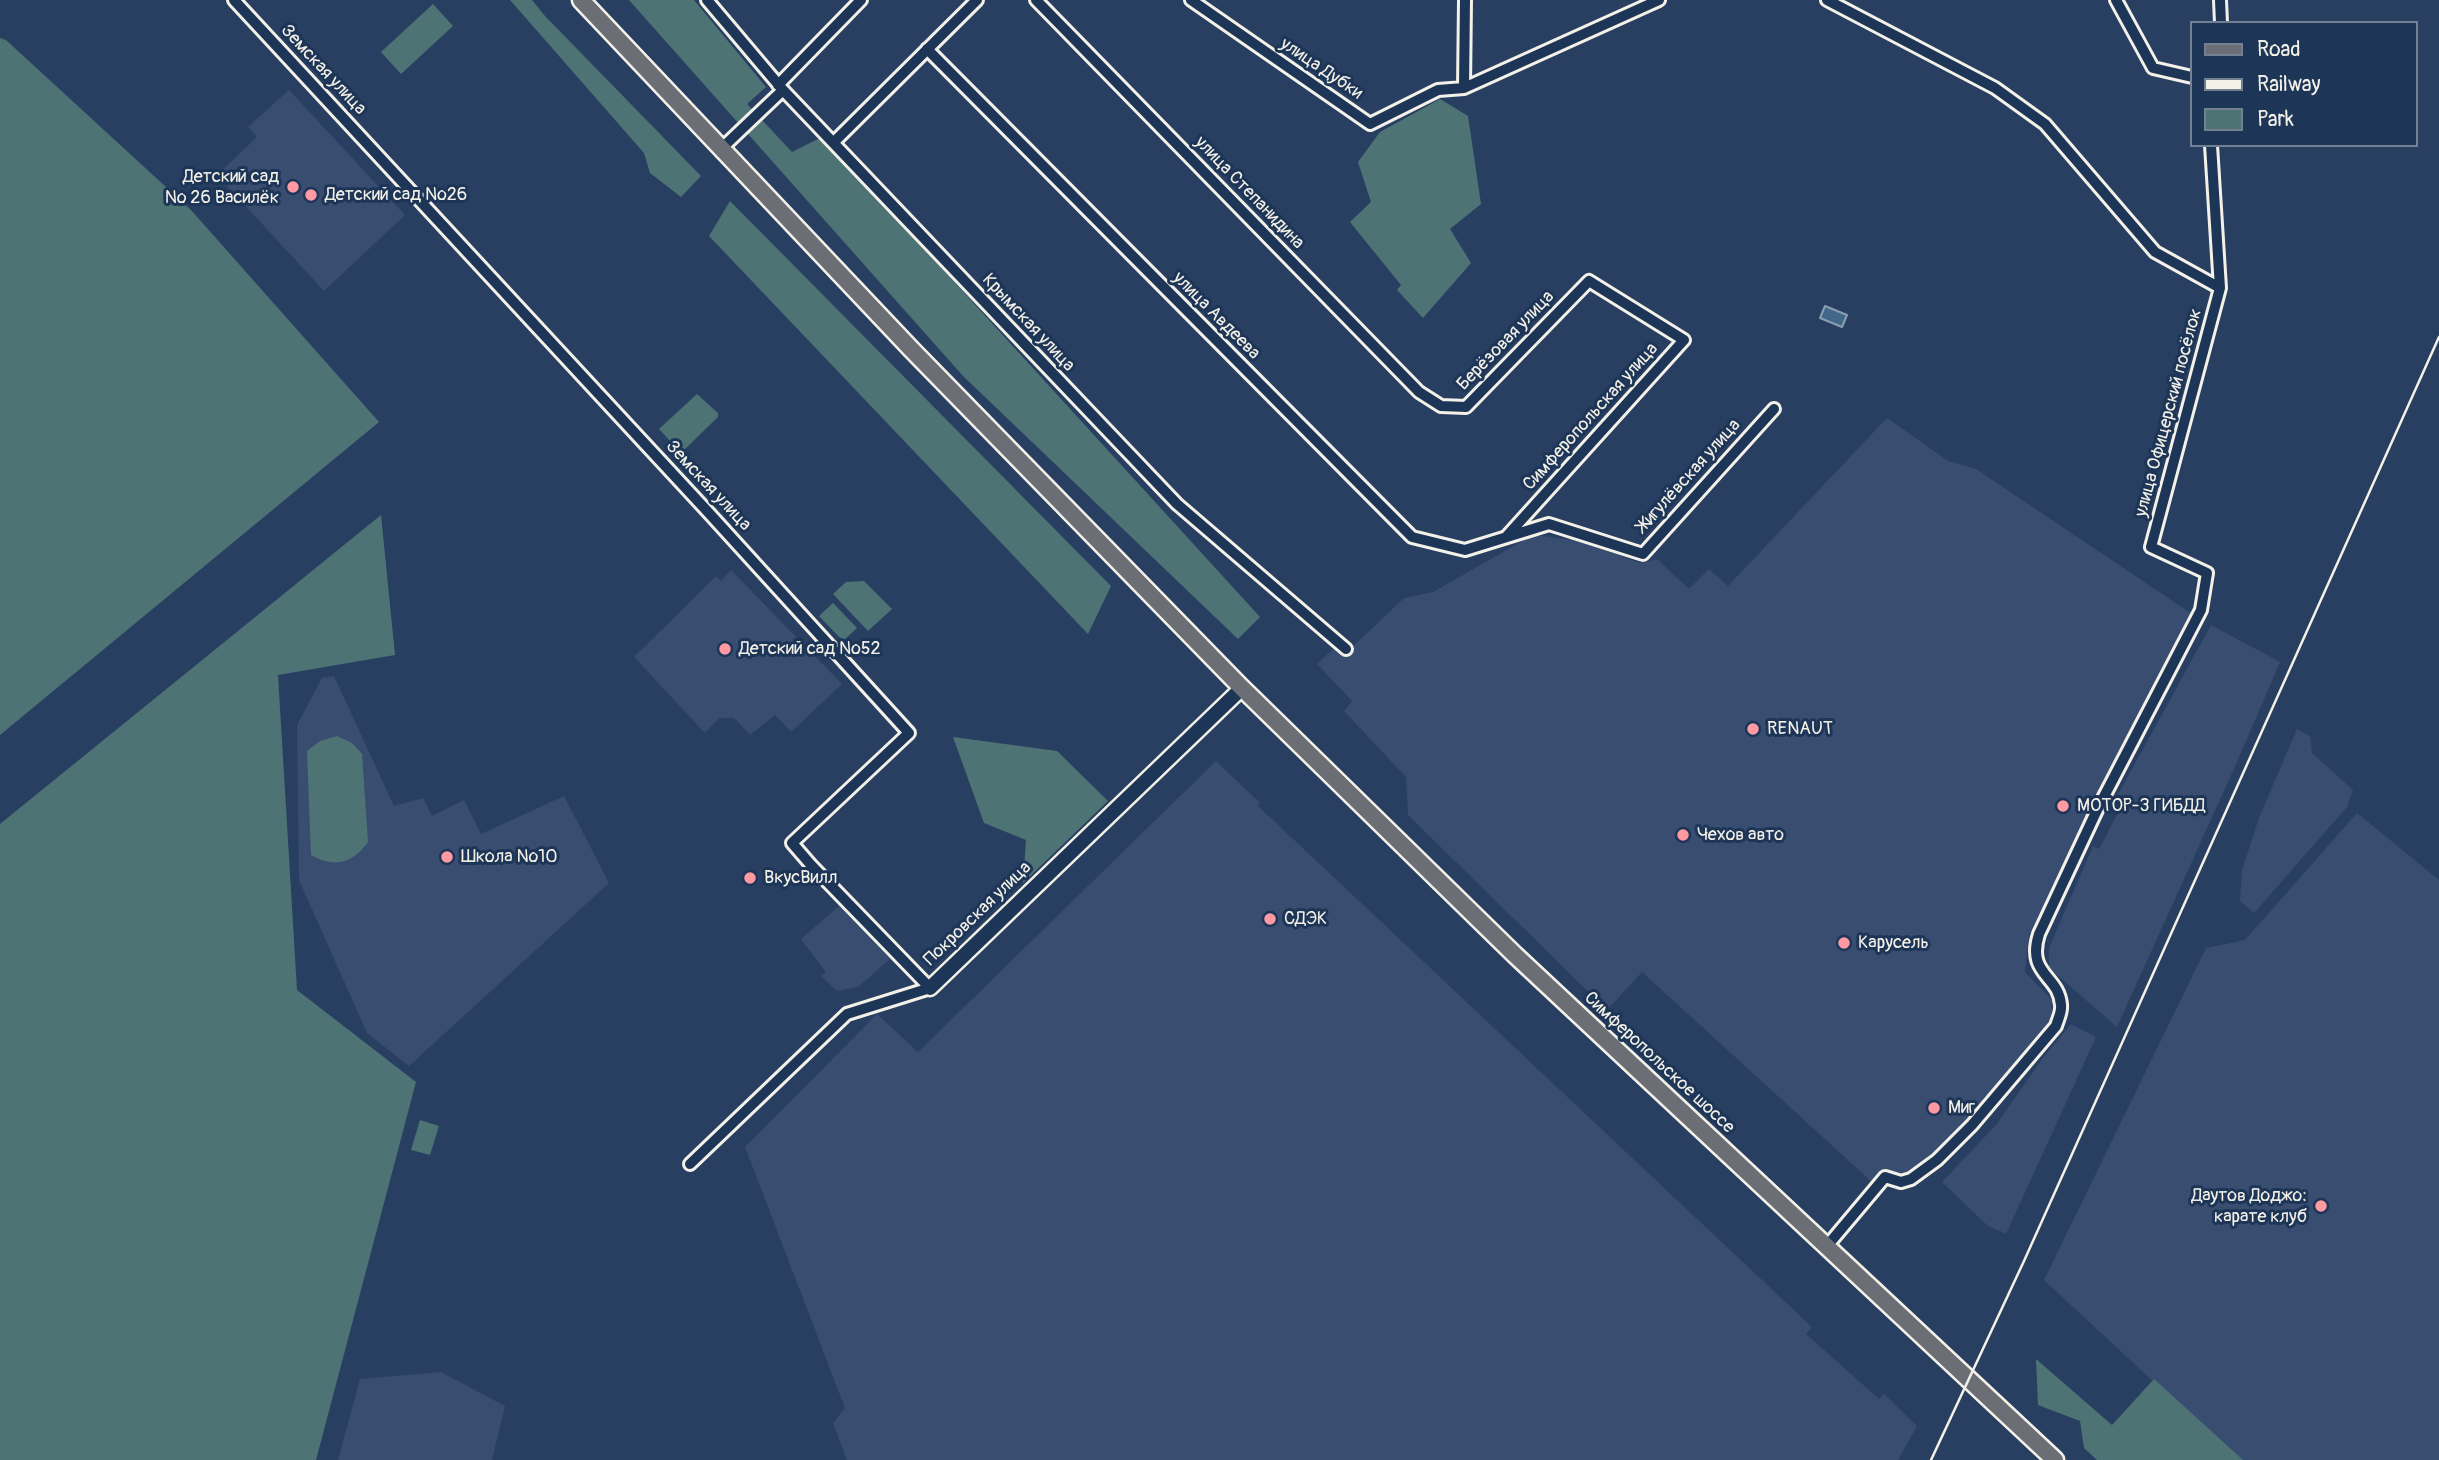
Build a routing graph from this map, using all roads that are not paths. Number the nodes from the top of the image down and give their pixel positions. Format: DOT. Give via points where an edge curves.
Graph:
graph roads {
  1 [pos="234,0"];
  2 [pos="581,0"];
  3 [pos="707,0"];
  4 [pos="861,0"];
  5 [pos="977,0"];
  6 [pos="1036,0"];
  7 [pos="1191,0"];
  8 [pos="1465,0"];
  9 [pos="1659,0"];
  10 [pos="1828,0"];
  11 [pos="2116,0"];
  12 [pos="2220,0"];
  13 [pos="2221,21"];
  14 [pos="927,49"];
  15 [pos="2190,77"];
  16 [pos="780,87"];
  17 [pos="1464,88"];
  18 [pos="834,142"];
  19 [pos="2211,147"];
  20 [pos="721,149"];
  21 [pos="1589,281"];
  22 [pos="2220,288"];
  23 [pos="1441,406"];
  24 [pos="1774,409"];
  25 [pos="1506,537"];
  26 [pos="1346,649"];
  27 [pos="1242,688"];
  28 [pos="930,988"];
  29 [pos="690,1164"];
  30 [pos="1827,1246"];
  31 [pos="2055,1460"];
  1 -- 28 [label="street, Земская улица" via="909,733 792,843"];
  2 -- 20 [label="main road, Симферопольское шоссе"];
  3 -- 16 [label="street, Крымская улица"];
  4 -- 16 [label="street"];
  5 -- 14 [label="street"];
  6 -- 23 [label="street, улица Степанидина" via="1419,392"];
  7 -- 17 [label="street, улица Дубки" via="1370,124 1438,90"];
  8 -- 17 [label="street"];
  9 -- 17 [label="street"];
  10 -- 22 [label="street" via="1995,88 2045,124 2155,252"];
  11 -- 15 [label="street" via="2153,68"];
  12 -- 13 [label="street"];
  14 -- 18 [label="street"];
  14 -- 25 [label="street, улица Авдеева" via="1412,537 1465,550"];
  16 -- 18 [label="street, Крымская улица"];
  16 -- 20 [label="street"];
  18 -- 26 [label="street, Крымская улица" via="1177,504"];
  19 -- 22 [label="street, улица Офицерский посёлок"];
  20 -- 27 [label="main road, Симферопольское шоссе"];
  21 -- 23 [label="street, Берёзовая улица" via="1466,407"];
  21 -- 25 [label="street, Симферопольская улица" via="1684,340"];
  22 -- 30 [label="street, улица Офицерский посёлок" via="2151,547 2207,573 2201,610 2097,810 2039,934 2037,962 2062,1006 2056,1026 1937,1160 1902,1182 1885,1177"];
  24 -- 25 [label="street, Жигулёвская улица" via="1643,554 1549,524"];
  27 -- 28 [label="street, Покровская улица"];
  27 -- 30 [label="main road, Симферопольское шоссе" via="1515,955"];
  28 -- 29 [label="street, Покровская улица" via="847,1014"];
  30 -- 31 [label="main road, Симферопольское шоссе"];
}
